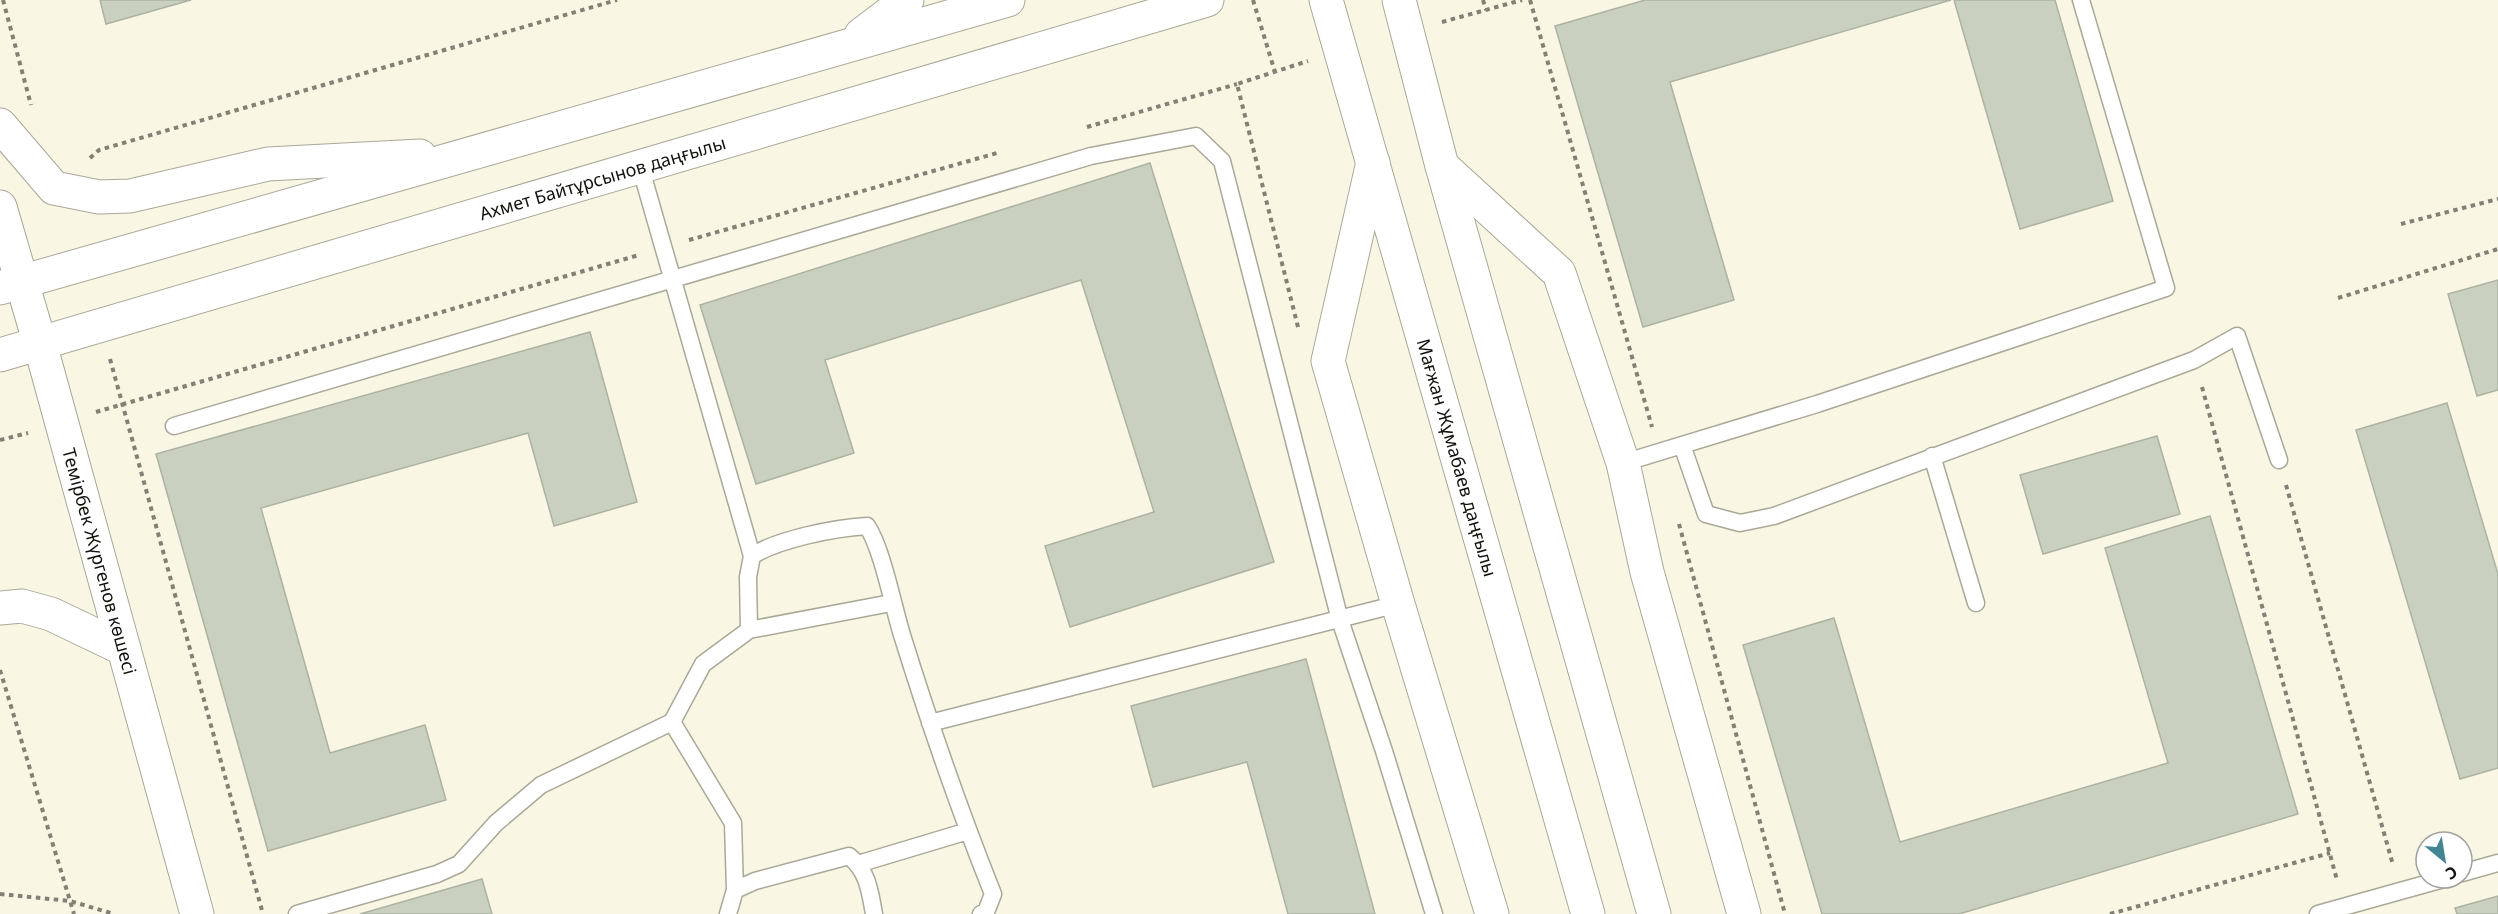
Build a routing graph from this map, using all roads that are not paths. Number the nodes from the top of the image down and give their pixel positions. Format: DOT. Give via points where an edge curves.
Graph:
graph roads {
  1 [pos="907,0"];
  2 [pos="1008,0"];
  3 [pos="1207,0"];
  4 [pos="1326,0"];
  5 [pos="1399,0"];
  6 [pos="2081,0"];
  7 [pos="843,48"];
  8 [pos="0,125"];
  9 [pos="482,152"];
  10 [pos="1373,162"];
  11 [pos="640,166"];
  12 [pos="1442,166"];
  13 [pos="0,207"];
  14 [pos="673,278"];
  15 [pos="11,285"];
  16 [pos="40,344"];
  17 [pos="0,355"];
  18 [pos="174,426"];
  19 [pos="1682,445"];
  20 [pos="1932,456"];
  21 [pos="2279,460"];
  22 [pos="1623,463"];
  23 [pos="752,556"];
  24 [pos="891,603"];
  25 [pos="1976,603"];
  26 [pos="1398,604"];
  27 [pos="0,608"];
  28 [pos="1340,620"];
  29 [pos="749,630"];
  30 [pos="124,649"];
  31 [pos="672,722"];
  32 [pos="930,723"];
  33 [pos="968,831"];
  34 [pos="2498,862"];
  35 [pos="858,864"];
  36 [pos="2474,869"];
  37 [pos="2414,888"];
  38 [pos="735,890"];
  39 [pos="2369,908"];
  40 [pos="197,914"];
  41 [pos="297,914"];
  42 [pos="728,914"];
  43 [pos="874,914"];
  44 [pos="981,914"];
  45 [pos="1434,914"];
  46 [pos="1492,914"];
  47 [pos="1588,914"];
  48 [pos="1654,914"];
  49 [pos="1744,914"];
  50 [pos="2318,914"];
  1 -- 7 [label="street"];
  2 -- 7 [label="street"];
  3 -- 11 [label="street, Ахмет Байтұрсынов даңғылы"];
  4 -- 10 [label="street, Мағжан Жұмабаев даңғылы"];
  5 -- 12 [label="street"];
  6 -- 19 [label="lane" via="2166,288"];
  7 -- 9 [label="street"];
  8 -- 9 [label="street" via="54,188 99,197 130,196 268,164"];
  9 -- 15 [label="street"];
  10 -- 26 [label="street" via="1329,361"];
  10 -- 47 [label="street, Мағжан Жұмабаев даңғылы"];
  11 -- 14 [label="lane"];
  11 -- 16 [label="street, Ахмет Байтұрсынов даңғылы"];
  12 -- 22 [label="street" via="1559,273"];
  12 -- 48 [label="street"];
  13 -- 15 [label="street, Темірбек Жүргенов көшесі"];
  14 -- 18 [label="lane"];
  14 -- 23 [label="lane"];
  14 -- 28 [label="lane" via="1091,156 1196,136 1222,161"];
  15 -- 16 [label="street, Темірбек Жүргенов көшесі"];
  16 -- 17 [label="street, Ахмет Байтұрсынов даңғылы"];
  16 -- 30 [label="street, Темірбек Жүргенов көшесі"];
  19 -- 20 [label="lane" via="1706,514 1740,523 1774,516"];
  19 -- 22 [label="lane"];
  20 -- 21 [label="lane" via="2194,360 2237,336"];
  20 -- 25 [label="lane"];
  22 -- 49 [label="street" via="1647,572"];
  23 -- 24 [label="lane" via="767,546 867,526 874,536"];
  23 -- 29 [label="lane" via="748,577"];
  24 -- 29 [label="lane"];
  24 -- 32 [label="lane"];
  26 -- 28 [label="lane"];
  26 -- 46 [label="street"];
  27 -- 30 [label="street" via="22,606 51,614"];
  28 -- 32 [label="lane"];
  28 -- 45 [label="lane"];
  29 -- 31 [label="lane" via="703,664"];
  30 -- 40 [label="street, Темірбек Жүргенов көшесі"];
  31 -- 38 [label="lane" via="733,823"];
  31 -- 41 [label="lane" via="541,785 496,823 459,864 437,874"];
  32 -- 33 [label="lane"];
  33 -- 35 [label="lane"];
  33 -- 44 [label="lane" via="993,894 986,912"];
  34 -- 36 [label="lane"];
  35 -- 38 [label="lane" via="849,856"];
  35 -- 43 [label="lane" via="867,879"];
  37 -- 39 [label="lane"];
  38 -- 42 [label="lane"];
  39 -- 50 [label="lane" via="2344,907"];
}
